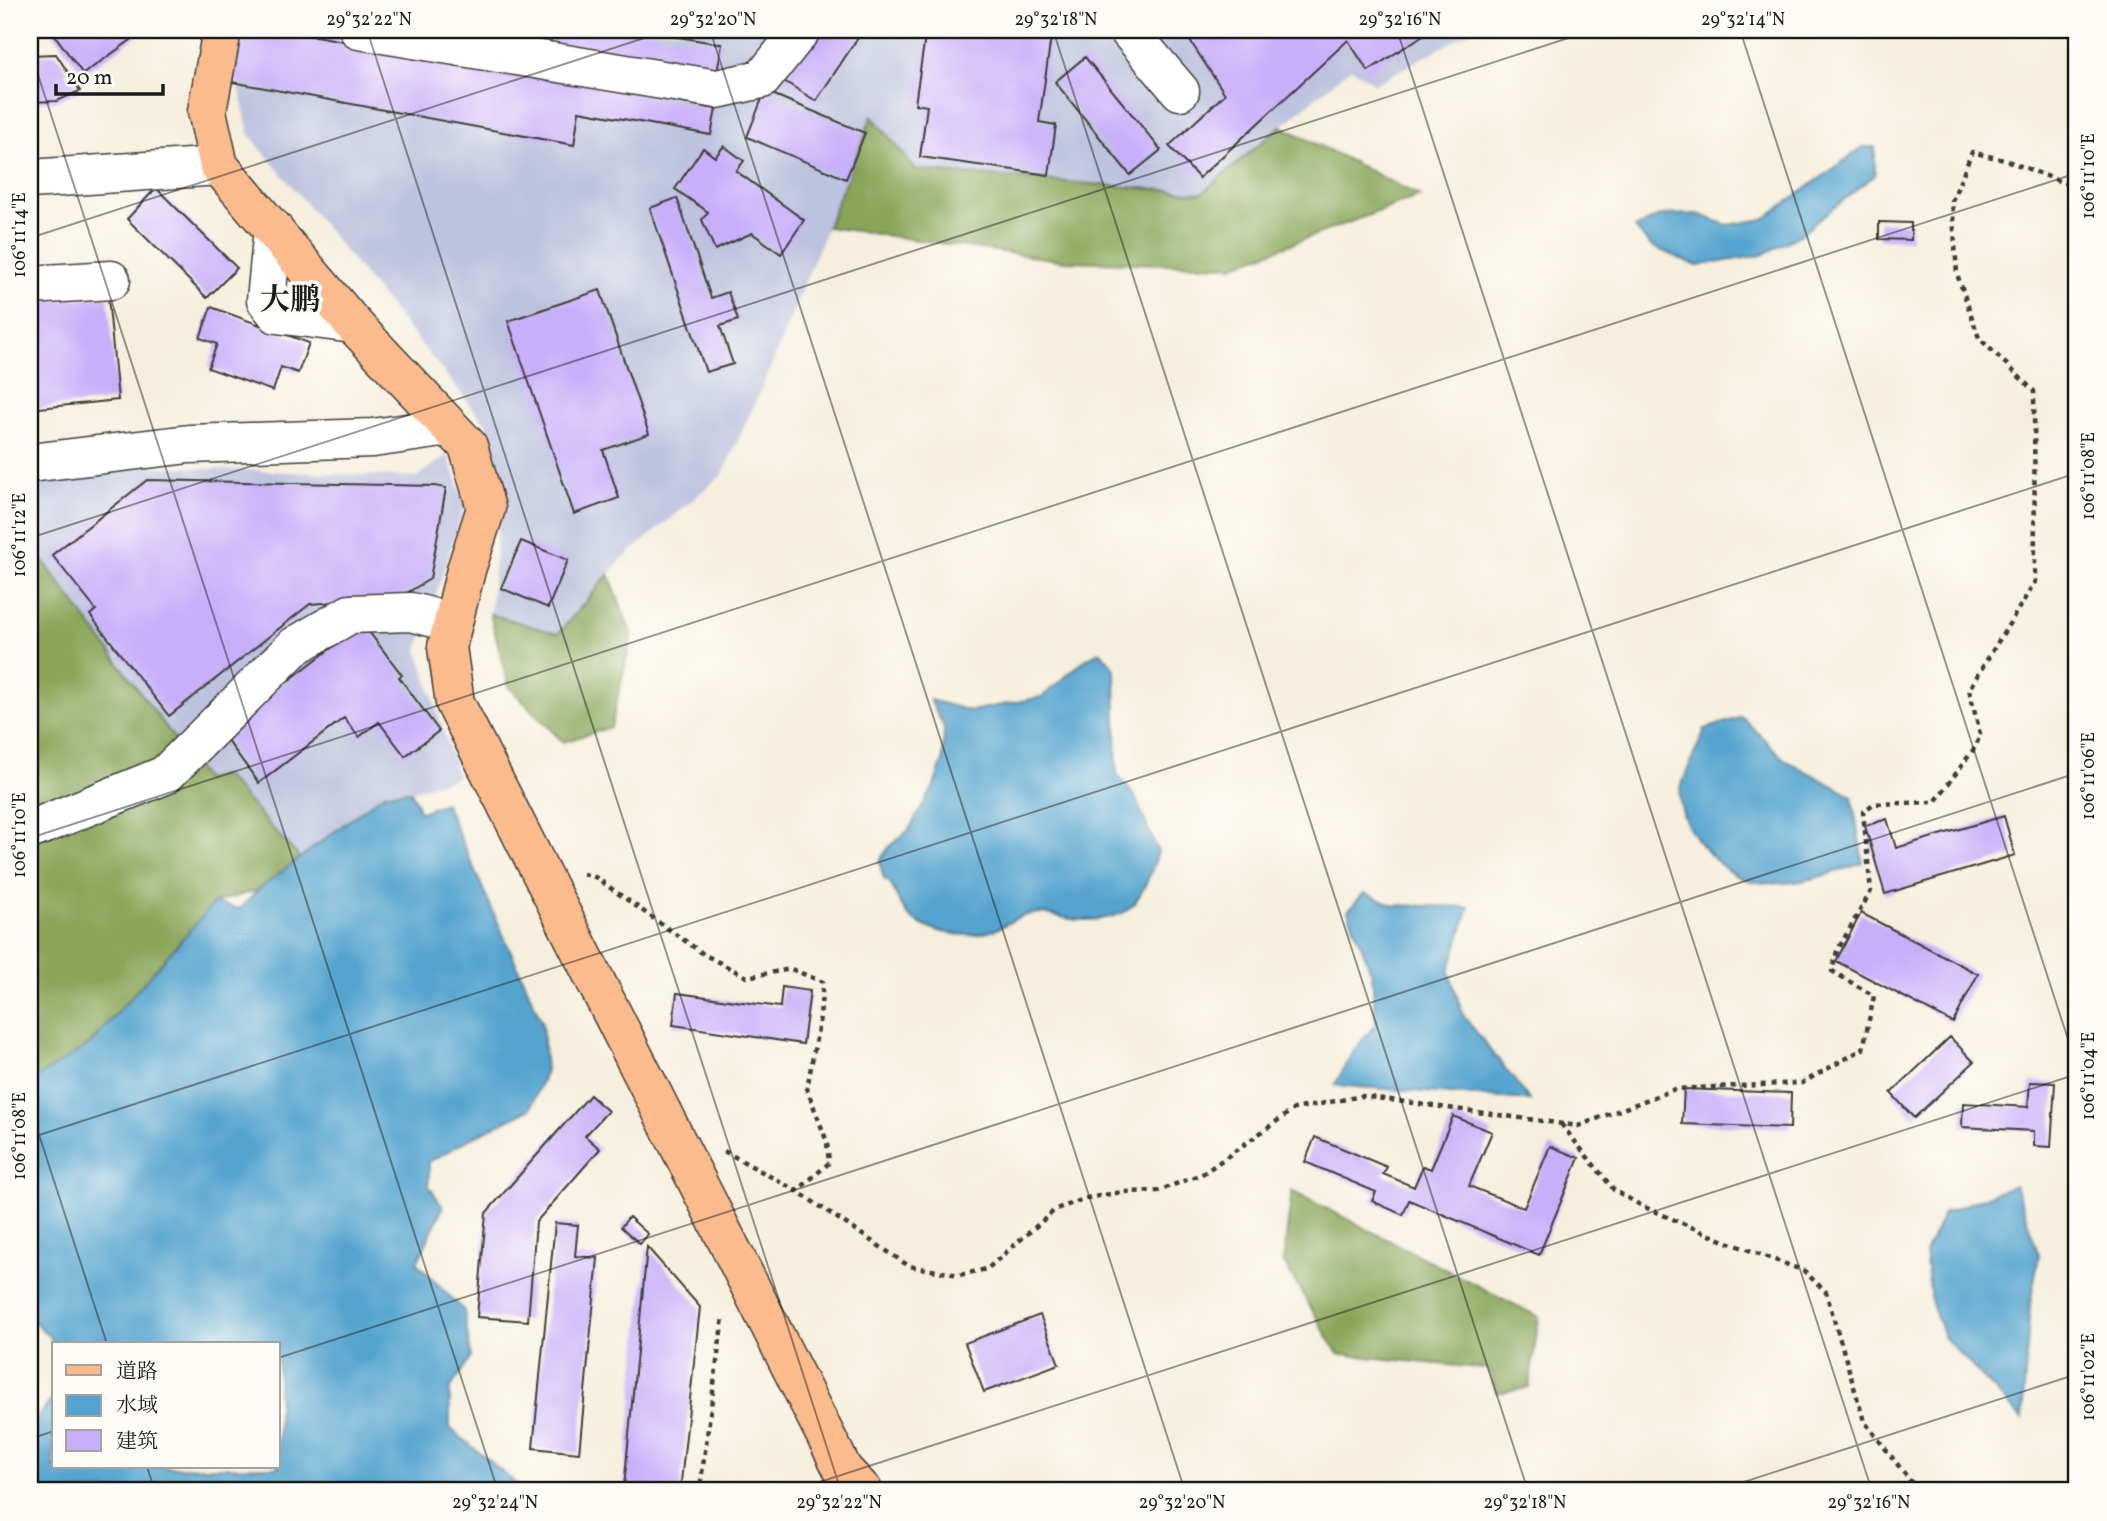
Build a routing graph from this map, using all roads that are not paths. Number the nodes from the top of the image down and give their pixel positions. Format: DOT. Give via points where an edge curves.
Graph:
graph roads {
  1 [pos="222,30"];
  2 [pos="359,30"];
  3 [pos="801,30"];
  4 [pos="1128,30"];
  5 [pos="1180,91"];
  6 [pos="219,166"];
  7 [pos="30,179"];
  8 [pos="272,229"];
  9 [pos="111,281"];
  10 [pos="30,285"];
  11 [pos="353,324"];
  12 [pos="449,427"];
  13 [pos="30,463"];
  14 [pos="453,623"];
  15 [pos="30,830"];
  16 [pos="863,1491"];
  1 -- 6 [label="main road" via="207,111"];
  2 -- 3 [label="street" via="717,89 762,79"];
  4 -- 5 [label="street"];
  6 -- 7 [label="street"];
  6 -- 8 [label="main road"];
  8 -- 11 [label="main road"];
  8 -- 11 [label="street" via="266,300 277,314"];
  9 -- 10 [label="street"];
  11 -- 12 [label="main road"];
  12 -- 13 [label="street" via="373,438 189,444"];
  12 -- 14 [label="main road" via="468,446 486,508"];
  14 -- 15 [label="street" via="411,612 350,614 295,646 165,775"];
  14 -- 16 [label="main road" via="447,647 455,703 843,1470"];
}
